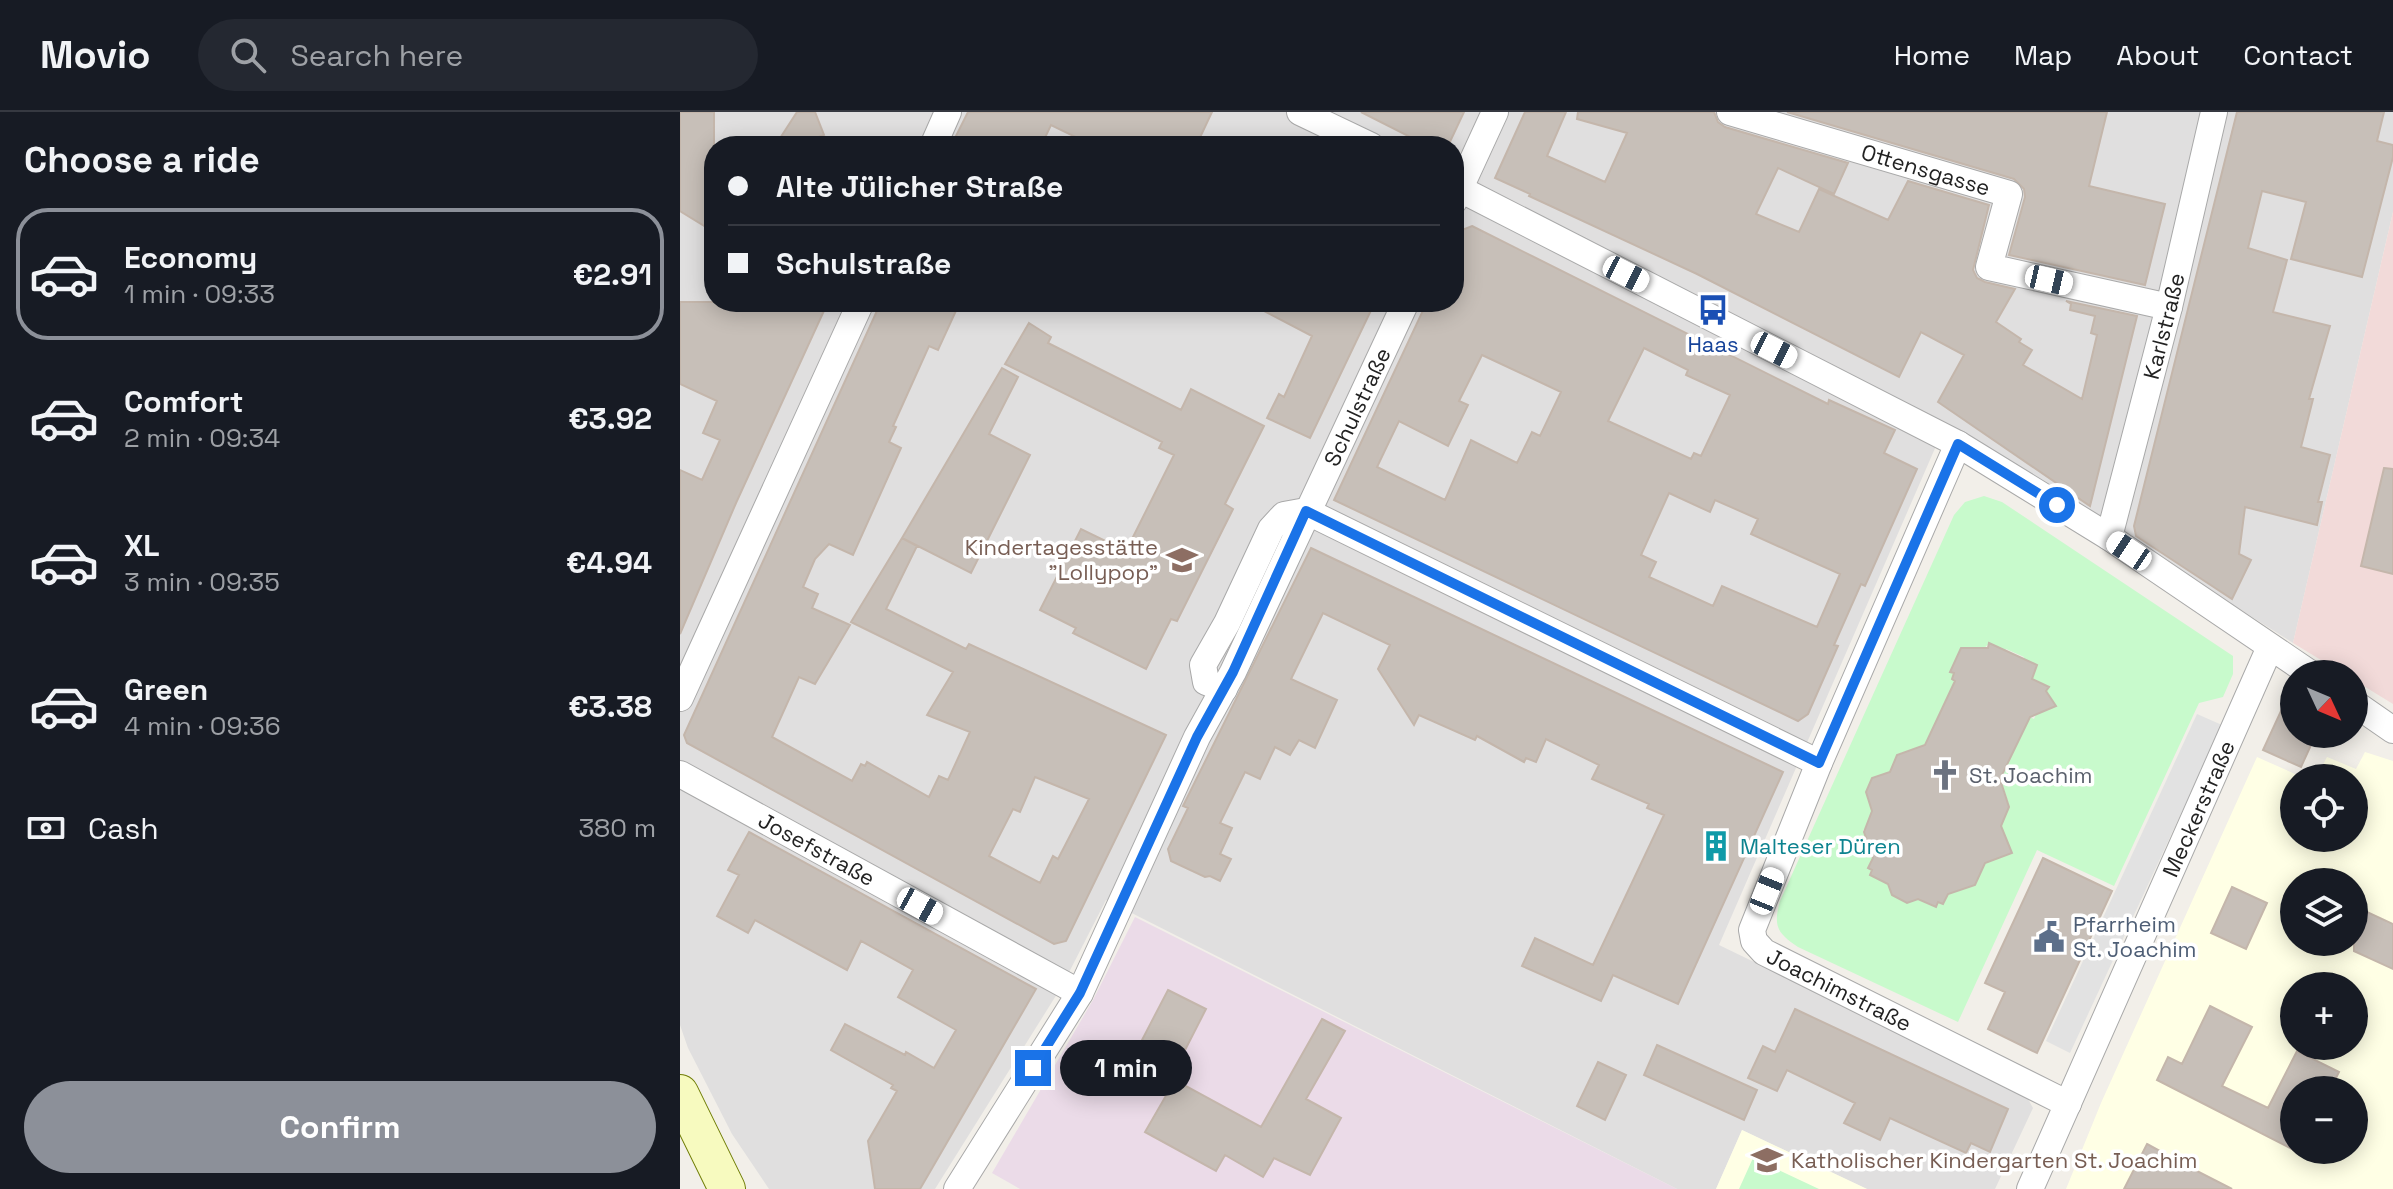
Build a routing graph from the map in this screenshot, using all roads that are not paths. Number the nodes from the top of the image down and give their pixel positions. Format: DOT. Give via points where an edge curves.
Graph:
graph roads {
  1 [pos="948,112"];
  2 [pos="1300,112"];
  3 [pos="1495,112"];
  4 [pos="1730,112"];
  5 [pos="2214,112"];
  6 [pos="937,136"];
  7 [pos="1350,136"];
  8 [pos="1464,176"];
  9 [pos="1464,196"];
  10 [pos="2169,307"];
  11 [pos="856,312"];
  12 [pos="1401,312"];
  13 [pos="1958,444"];
  14 [pos="1306,511"];
  15 [pos="2109,537"];
  16 [pos="2270,647"];
  17 [pos="2290,660"];
  18 [pos="680,698"];
  19 [pos="2368,713"];
  20 [pos="2393,730"];
  21 [pos="1819,763"];
  22 [pos="680,774"];
  23 [pos="1080,993"];
  24 [pos="680,1093"];
  25 [pos="2068,1104"];
  26 [pos="727,1189"];
  27 [pos="957,1189"];
  28 [pos="2030,1189"];
  1 -- 6 [label="street"];
  2 -- 7 [label="street"];
  3 -- 8 [label="street"];
  4 -- 10 [label="street, Ottensgasse" via="2009,194 1989,267"];
  5 -- 10 [label="street, Karlstraße"];
  9 -- 13 [label="street"];
  10 -- 15 [label="street, Karlstraße"];
  11 -- 18 [label="street"];
  12 -- 14 [label="street, Schulstraße"];
  13 -- 15 [label="street"];
  13 -- 21 [label="street, Joachimstraße"];
  14 -- 21 [label="street"];
  14 -- 23 [label="street" via="1284,515 1271,529 1203,665 1206,682 1224,689"];
  15 -- 16 [label="street"];
  16 -- 17 [label="street"];
  16 -- 25 [label="street, Meckerstraße"];
  19 -- 20 [label="street"];
  21 -- 25 [label="street, Joachimstraße" via="1756,916 1754,941 1764,952"];
  22 -- 23 [label="street, Josefstraße"];
  23 -- 27 [label="street"];
  24 -- 26 [label="street"];
  25 -- 28 [label="street, Meckerstraße"];
}
